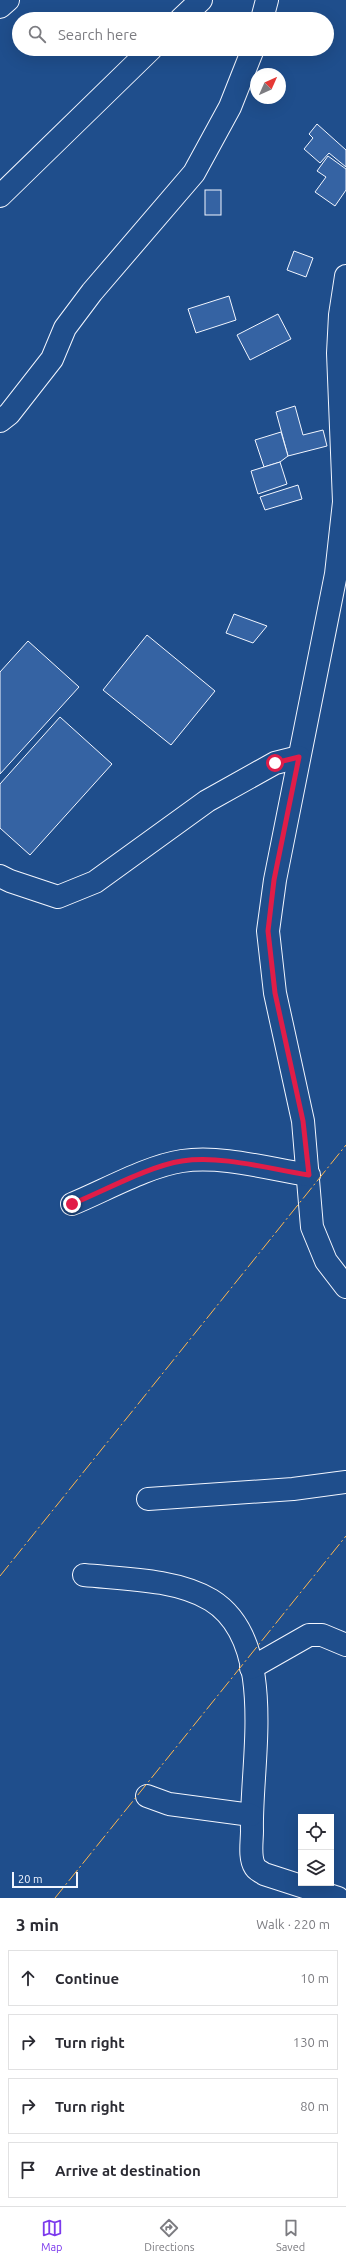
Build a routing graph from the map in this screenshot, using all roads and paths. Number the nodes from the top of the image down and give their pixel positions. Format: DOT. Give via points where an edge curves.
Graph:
graph roads {
  1 [pos="8,0"];
  2 [pos="201,0"];
  3 [pos="267,0"];
  4 [pos="0,7"];
  5 [pos="188,12"];
  6 [pos="264,12"];
  7 [pos="144,56"];
  8 [pos="249,56"];
  9 [pos="0,196"];
  10 [pos="346,276"];
  11 [pos="0,421"];
  12 [pos="299,757"];
  13 [pos="0,876"];
  14 [pos="309,1175"];
  15 [pos="72,1204"];
  16 [pos="346,1287"];
  17 [pos="346,1482"];
  18 [pos="148,1498"];
  19 [pos="84,1575"];
  20 [pos="346,1645"];
  21 [pos="251,1668"];
  22 [pos="147,1796"];
  23 [pos="251,1815"];
  24 [pos="338,1898"];
  1 -- 4 [label="main road"];
  2 -- 5 [label="main road"];
  3 -- 6 [label="main road"];
  7 -- 9 [label="main road"];
  8 -- 11 [label="main road" via="230,107 194,173 92,292 65,328 52,359 9,414"];
  10 -- 12 [label="main road" via="338,353 344,502 336,574"];
  12 -- 13 [label="main road" via="275,763 207,801 95,882 58,897"];
  12 -- 14 [label="main road" via="274,880 268,931 275,993 303,1121"];
  14 -- 15 [label="main road" via="212,1160 182,1161 150,1170"];
  14 -- 16 [label="main road" via="312,1227 326,1261"];
  17 -- 18 [label="main road" via="292,1489"];
  19 -- 21 [label="main road" via="152,1581 211,1600 231,1616 243,1636"];
  20 -- 21 [label="main road" via="322,1635 308,1635"];
  21 -- 23 [label="main road" via="258,1718"];
  22 -- 23 [label="main road" via="169,1804"];
  23 -- 24 [label="main road" via="255,1868 264,1874"];
}
